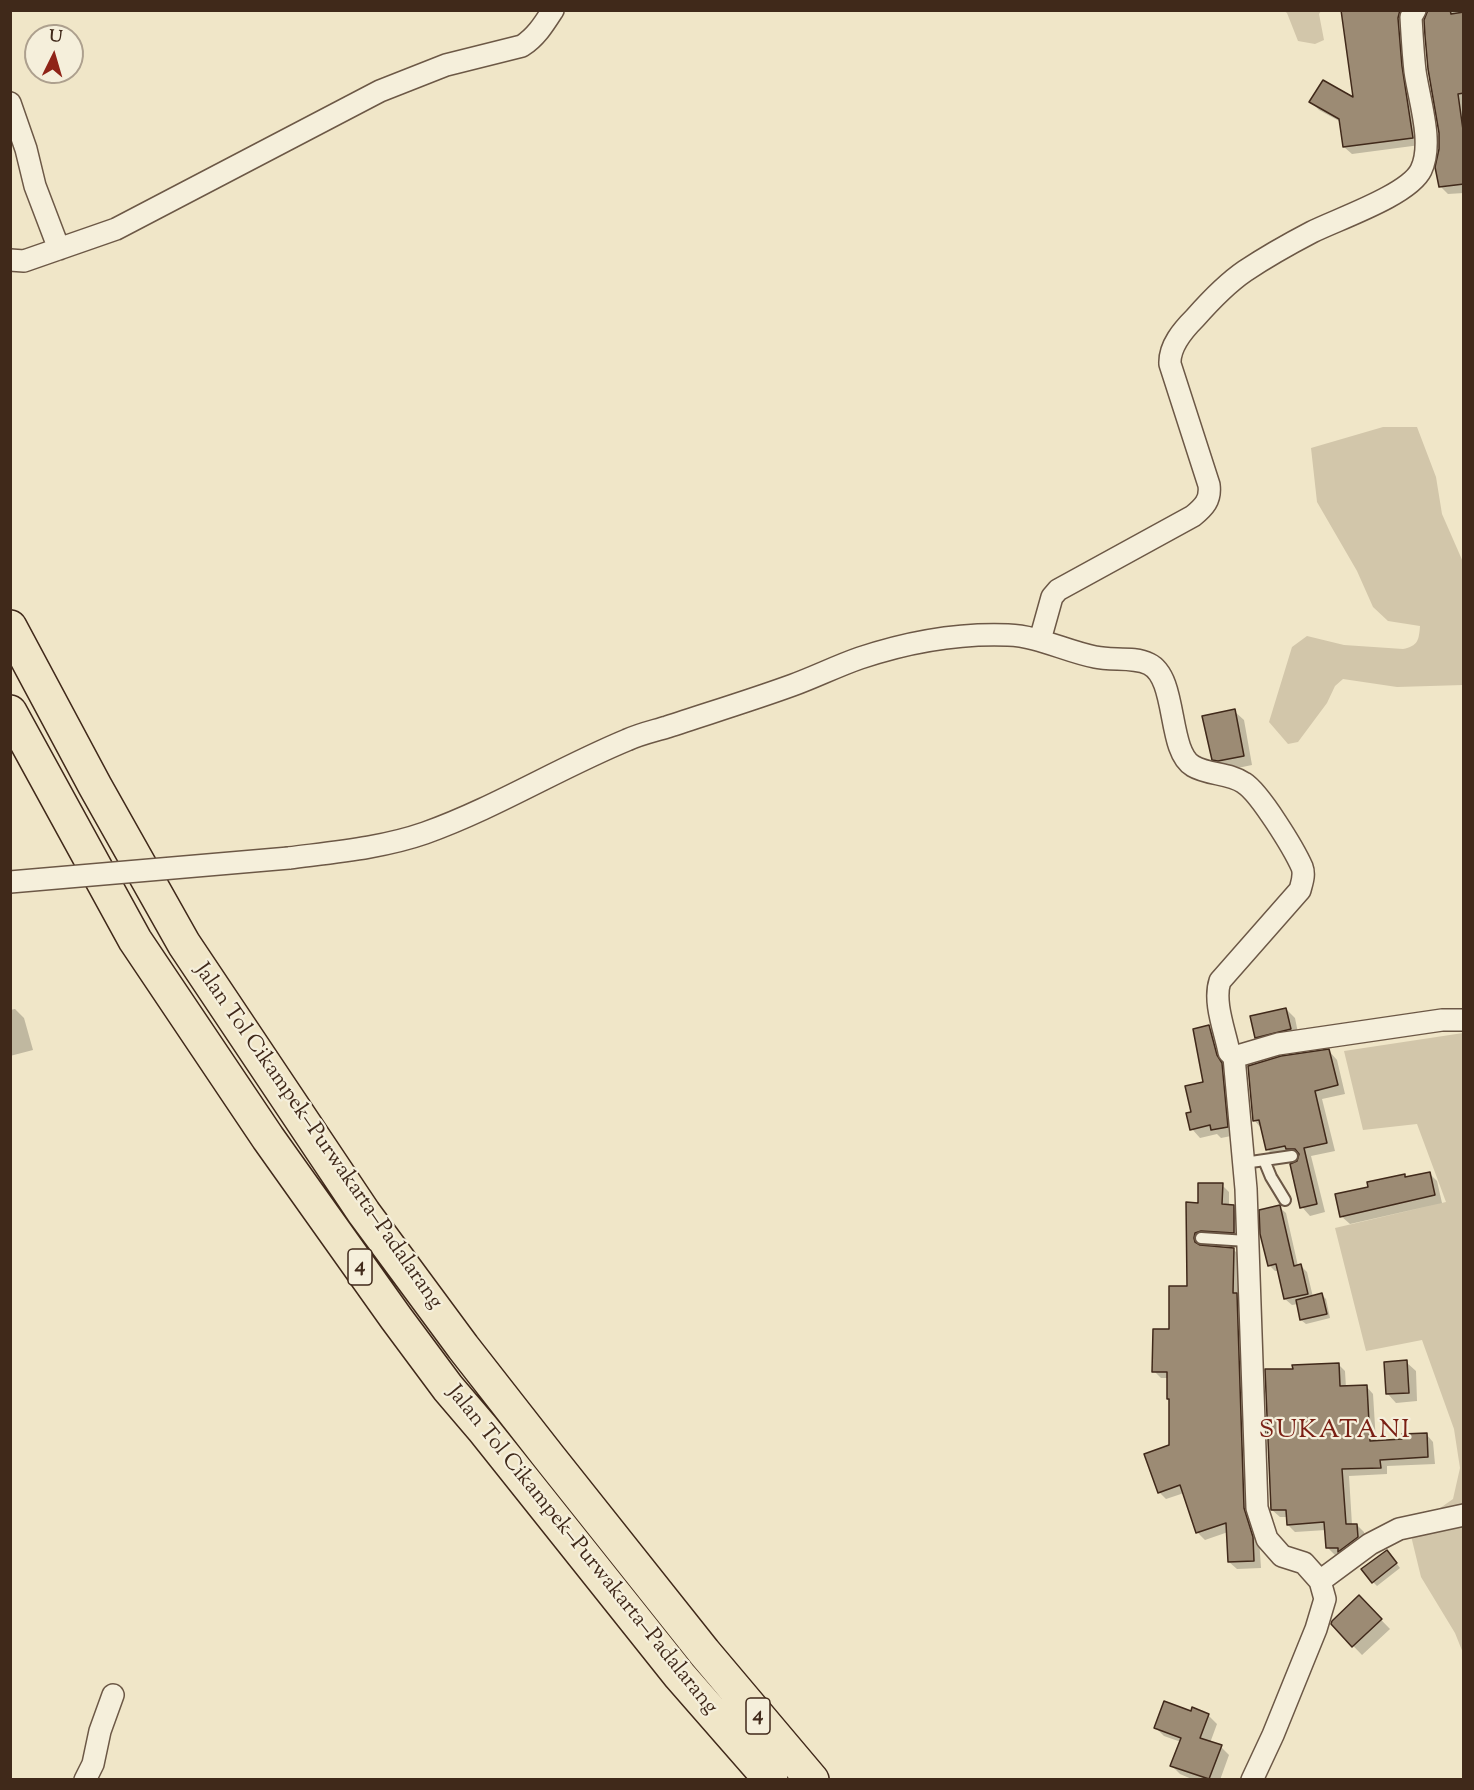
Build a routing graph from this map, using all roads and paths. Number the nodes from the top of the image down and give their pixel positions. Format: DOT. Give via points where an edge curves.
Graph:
graph roads {
  1 [pos="553,10"];
  2 [pos="1415,10"];
  3 [pos="10,103"];
  4 [pos="59,249"];
  5 [pos="10,260"];
  6 [pos="10,627"];
  7 [pos="1040,640"];
  8 [pos="10,712"];
  9 [pos="10,882"];
  10 [pos="1464,1020"];
  11 [pos="1234,1057"];
  12 [pos="1292,1156"];
  13 [pos="1254,1161"];
  14 [pos="1285,1200"];
  15 [pos="1201,1238"];
  16 [pos="1247,1241"];
  17 [pos="1464,1515"];
  18 [pos="1320,1581"];
  19 [pos="113,1695"];
  20 [pos="85,1779"];
  21 [pos="771,1779"];
  22 [pos="812,1779"];
  23 [pos="1252,1779"];
  1 -- 4 [label="street" via="539,31 522,46 446,65 380,91 116,229"];
  2 -- 7 [label="street" via="1411,17 1415,70 1426,143 1422,169 1416,179 1398,192 1311,233 1243,273 1216,294 1188,325 1174,345 1170,364 1209,485 1209,497 1193,516 1055,593"];
  3 -- 4 [label="street"];
  4 -- 5 [label="street" via="24,261"];
  6 -- 22 [label="highway, Jalan Tol Cikampek–Purwakarta–Padalarang / 4" via="184,944 364,1213 556,1466 704,1652"];
  7 -- 9 [label="street, bridge" via="978,635 909,644 869,656 628,739 425,833 379,845 289,858"];
  7 -- 11 [label="street" via="1097,658 1136,660 1154,668 1166,689 1187,760 1193,766 1244,782 1281,831 1303,869 1300,890 1220,981 1220,1008 1229,1052"];
  8 -- 21 [label="highway, Jalan Tol Cikampek–Purwakarta–Padalarang / 4" via="135,940 369,1280 448,1388 680,1676"];
  10 -- 11 [label="street" via="1278,1044"];
  11 -- 13 [label="street"];
  12 -- 13 [label="lane"];
  13 -- 14 [label="lane" via="1271,1177"];
  13 -- 16 [label="street"];
  15 -- 16 [label="lane"];
  16 -- 18 [label="street" via="1257,1508 1267,1539 1282,1556 1304,1563"];
  17 -- 18 [label="street" via="1399,1529 1370,1544"];
  18 -- 23 [label="street" via="1325,1599 1316,1629"];
  19 -- 20 [label="street"];
}
